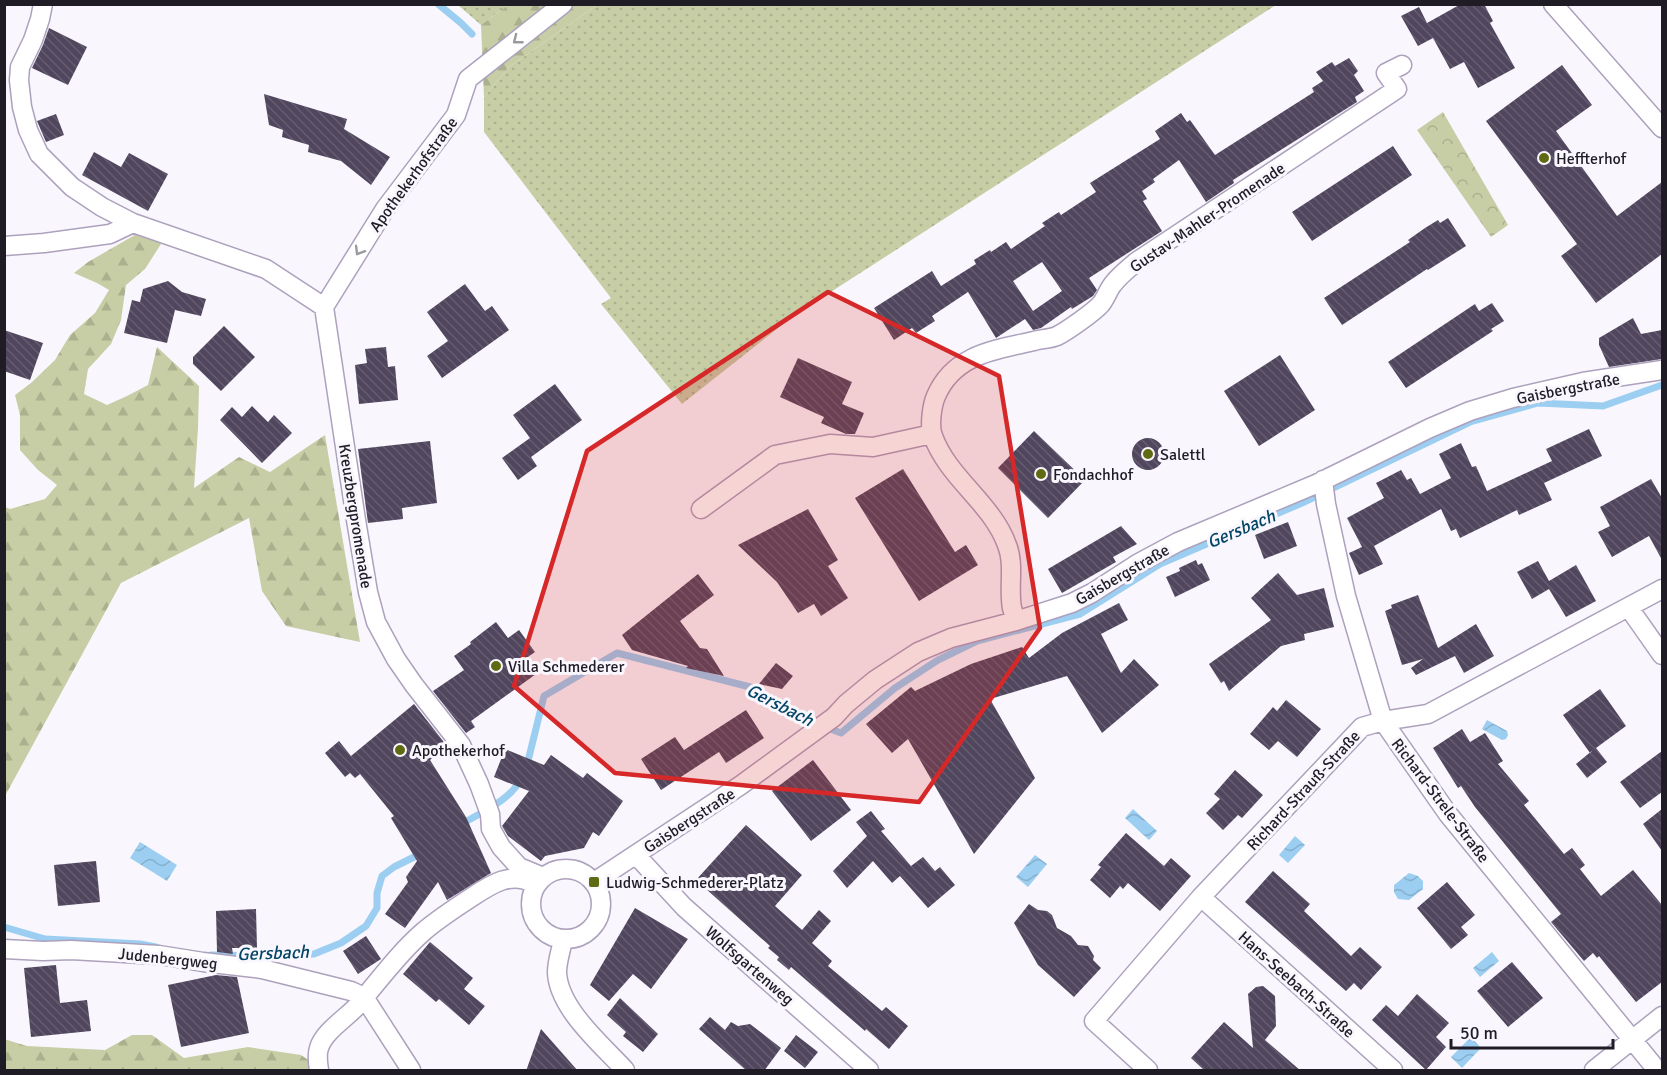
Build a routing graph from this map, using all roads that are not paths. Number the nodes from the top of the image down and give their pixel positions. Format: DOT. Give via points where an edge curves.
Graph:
graph roads {
  1 [pos="43,4"];
  2 [pos="563,4"];
  3 [pos="1553,4"];
  4 [pos="1402,65"];
  5 [pos="1662,128"];
  6 [pos="133,224"];
  7 [pos="4,246"];
  8 [pos="324,307"];
  9 [pos="1662,370"];
  10 [pos="932,435"];
  11 [pos="1323,480"];
  12 [pos="701,509"];
  13 [pos="1662,589"];
  14 [pos="1629,608"];
  15 [pos="1016,621"];
  16 [pos="1662,655"];
  17 [pos="1383,721"];
  18 [pos="636,855"];
  19 [pos="539,881"];
  20 [pos="594,882"];
  21 [pos="1202,897"];
  22 [pos="563,939"];
  23 [pos="4,949"];
  24 [pos="364,997"];
  25 [pos="1662,1016"];
  26 [pos="1632,1040"];
  27 [pos="319,1071"];
  28 [pos="411,1071"];
  29 [pos="625,1071"];
  30 [pos="870,1071"];
  31 [pos="1148,1071"];
  32 [pos="1393,1071"];
  33 [pos="1594,1071"];
  34 [pos="1657,1071"];
  1 -- 6 [label="street" via="20,67 22,107 33,141 39,154 72,187"];
  2 -- 8 [label="street, Apothekerhofstraße, one-way" via="468,79 456,115 385,208"];
  3 -- 5 [label="street"];
  4 -- 10 [label="street, Gustav-Mahler-Promenade" via="1386,73 1397,89 1136,262 1086,316 1056,336 1001,347 975,356 954,370 941,384 932,405"];
  6 -- 7 [label="street" via="110,234"];
  6 -- 8 [label="street" via="266,269"];
  8 -- 19 [label="street, Kreuzbergpromenade" via="356,520 376,622 396,659 461,746 501,847"];
  9 -- 11 [label="street, Gaisbergstraße" via="1583,382 1470,411"];
  10 -- 12 [label="street" via="873,447 830,444 775,455"];
  10 -- 15 [label="street, Gustav-Mahler-Promenade" via="949,465 1007,542"];
  11 -- 15 [label="street, Gaisbergstraße" via="1178,542 1072,603"];
  11 -- 17 [label="street, Richard-Strele-Straße" via="1346,596"];
  13 -- 14 [label="street, Richard-Strauß-Straße"];
  14 -- 16 [label="street"];
  14 -- 17 [label="street, Richard-Strauß-Straße" via="1428,714"];
  15 -- 18 [label="street, Gaisbergstraße" via="951,638 918,652 875,680 834,717 741,785"];
  17 -- 21 [label="street, Richard-Strauß-Straße" via="1362,727"];
  17 -- 26 [label="street, Richard-Strele-Straße" via="1448,814"];
  18 -- 20 [label="street, Gaisbergstraße"];
  18 -- 30 [label="street, Wolfsgartenweg" via="684,907"];
  19 -- 20 [label="street" via="564,868 575,869"];
  19 -- 22 [label="street" via="532,894 532,915 544,932"];
  19 -- 24 [label="street" via="511,878 498,882 442,916 398,957"];
  20 -- 22 [label="street" via="602,903 595,925 575,938"];
  21 -- 31 [label="street, Richard-Strauß-Straße" via="1095,1022"];
  21 -- 32 [label="street, Hans-Seebach-Straße"];
  22 -- 29 [label="street" via="557,972 562,994 574,1015"];
  23 -- 24 [label="street, Judenbergweg" via="141,953 247,967"];
  24 -- 27 [label="street" via="324,1038 319,1048"];
  24 -- 28 [label="street"];
  25 -- 26 [label="street"];
  26 -- 33 [label="street"];
  26 -- 34 [label="street, Richard-Strele-Straße"];
}
